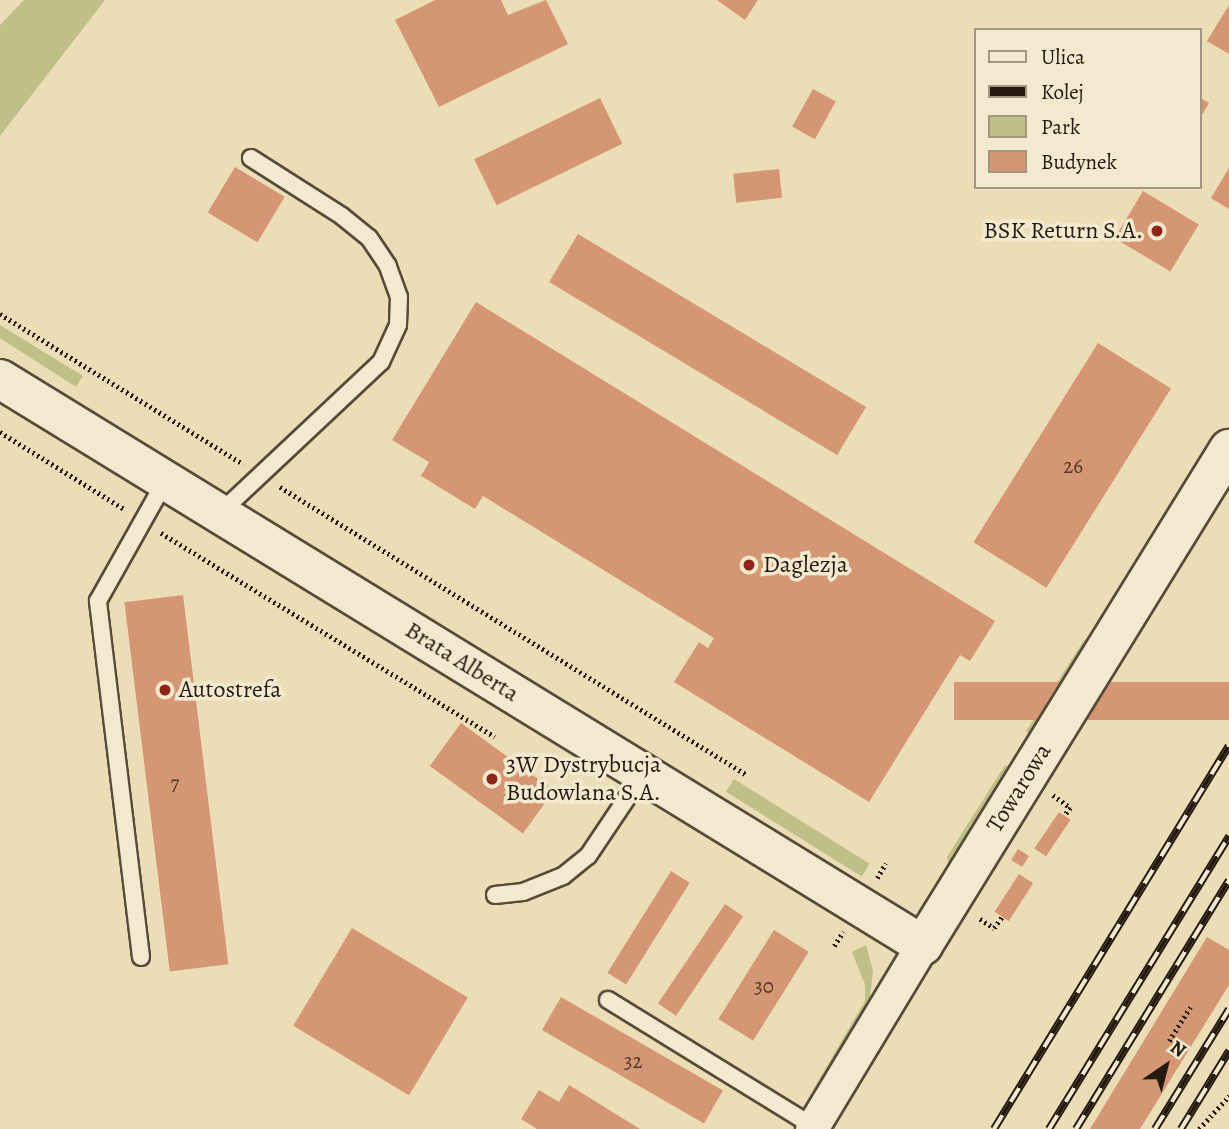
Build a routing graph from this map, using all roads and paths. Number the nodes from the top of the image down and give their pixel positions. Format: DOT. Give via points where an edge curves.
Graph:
graph roads {
  1 [pos="251,159"];
  2 [pos="0,314"];
  3 [pos="0,379"];
  4 [pos="0,432"];
  5 [pos="1229,449"];
  6 [pos="260,474"];
  7 [pos="166,480"];
  8 [pos="220,513"];
  9 [pos="142,520"];
  10 [pos="495,737"];
  11 [pos="643,774"];
  12 [pos="747,775"];
  13 [pos="1046,790"];
  14 [pos="1065,815"];
  15 [pos="495,895"];
  16 [pos="971,913"];
  17 [pos="1002,917"];
  18 [pos="923,945"];
  19 [pos="141,957"];
  20 [pos="608,1000"];
  21 [pos="1190,1007"];
  22 [pos="1169,1041"];
  23 [pos="1229,1096"];
  24 [pos="812,1128"];
  25 [pos="1199,1129"];
  1 -- 6 [label="lane" via="342,216 369,239 388,266 399,296 398,325 381,362"];
  2 -- 6 [label="path"];
  3 -- 7 [label="street, Brata Alberta"];
  4 -- 9 [label="path"];
  5 -- 18 [label="street, Towarowa"];
  6 -- 8 [label="lane"];
  6 -- 12 [label="path"];
  7 -- 8 [label="street, Brata Alberta"];
  7 -- 9 [label="lane"];
  8 -- 11 [label="street, Brata Alberta"];
  9 -- 10 [label="path"];
  9 -- 19 [label="lane" via="98,601"];
  11 -- 15 [label="lane" via="580,863 564,876 523,892"];
  11 -- 18 [label="street, Brata Alberta"];
  13 -- 14 [label="path" via="1071,808"];
  16 -- 17 [label="path" via="994,928"];
  18 -- 24 [label="street, Towarowa"];
  20 -- 24 [label="lane"];
  21 -- 22 [label="path"];
  23 -- 25 [label="path"];
}
